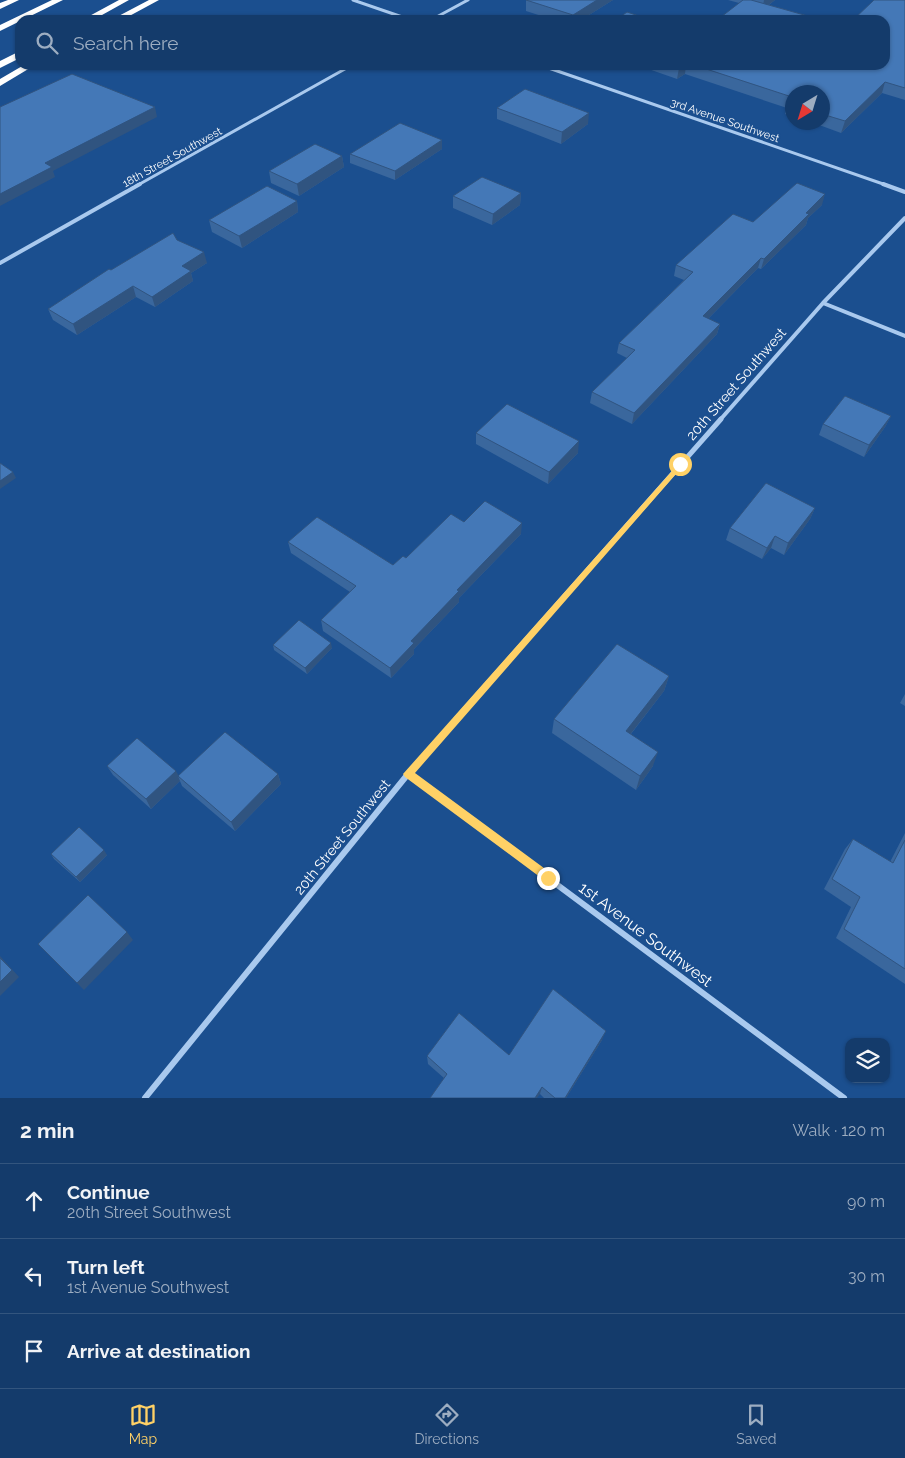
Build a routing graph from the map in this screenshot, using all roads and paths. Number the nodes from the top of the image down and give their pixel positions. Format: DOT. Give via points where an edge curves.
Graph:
graph roads {
  1 [pos="15,0"];
  2 [pos="59,0"];
  3 [pos="125,0"];
  4 [pos="155,0"];
  5 [pos="353,0"];
  6 [pos="468,0"];
  7 [pos="0,6"];
  8 [pos="27,15"];
  9 [pos="96,15"];
  10 [pos="125,15"];
  11 [pos="396,15"];
  12 [pos="440,15"];
  13 [pos="15,21"];
  14 [pos="0,28"];
  15 [pos="15,56"];
  16 [pos="0,64"];
  17 [pos="22,70"];
  18 [pos="343,70"];
  19 [pos="554,70"];
  20 [pos="0,83"];
  21 [pos="905,192"];
  22 [pos="905,218"];
  23 [pos="0,263"];
  24 [pos="823,302"];
  25 [pos="905,336"];
  26 [pos="408,774"];
  27 [pos="145,1098"];
  28 [pos="844,1098"];
  1 -- 7 [label="highway"];
  2 -- 8 [label="highway"];
  3 -- 9 [label="highway"];
  4 -- 10 [label="highway"];
  5 -- 11 [label="street"];
  6 -- 12 [label="street"];
  13 -- 14 [label="highway"];
  15 -- 16 [label="highway"];
  17 -- 20 [label="highway"];
  18 -- 23 [label="street, 18th Street Southwest"];
  19 -- 21 [label="street, 3rd Avenue Southwest"];
  22 -- 24 [label="street, 20th Street Southwest"];
  24 -- 25 [label="street"];
  24 -- 26 [label="street, 20th Street Southwest"];
  26 -- 27 [label="street, 20th Street Southwest"];
  26 -- 28 [label="street, 1st Avenue Southwest"];
}
